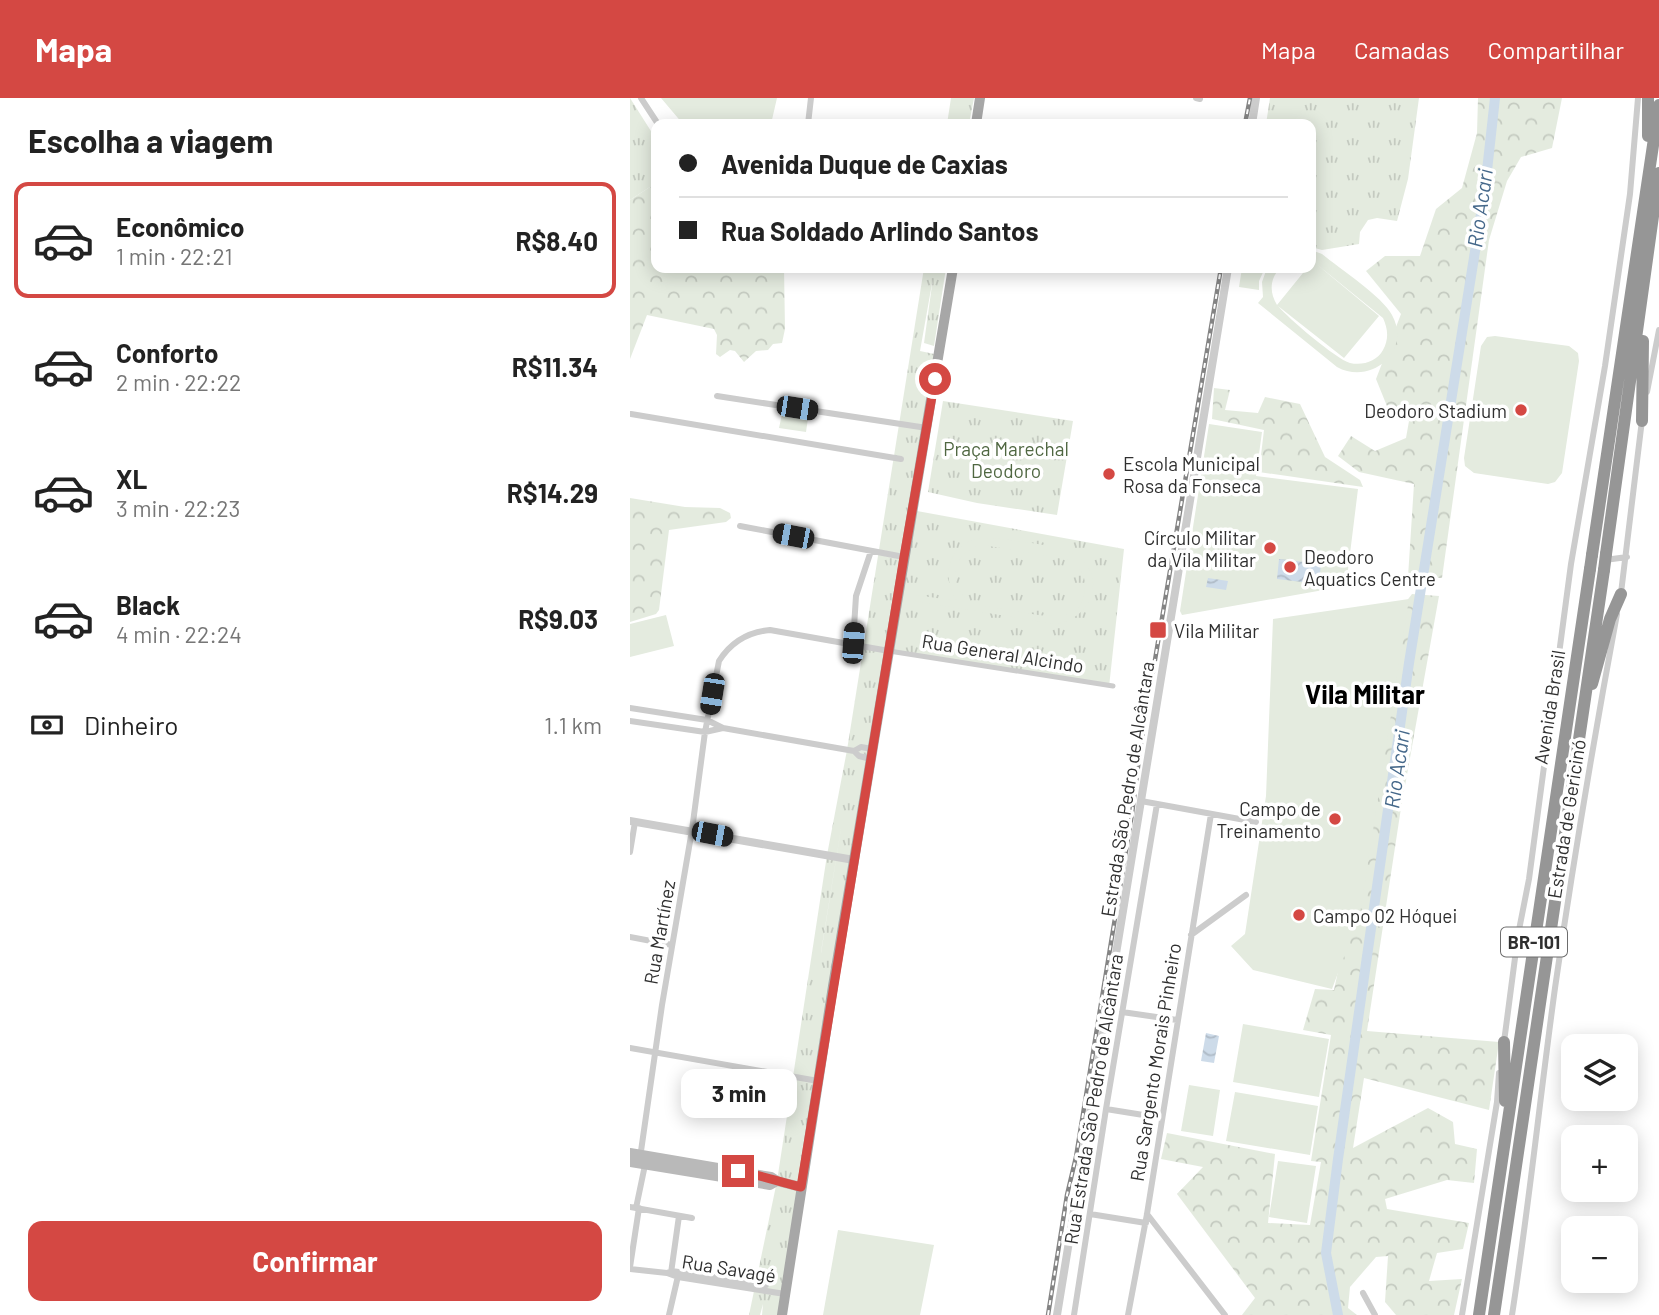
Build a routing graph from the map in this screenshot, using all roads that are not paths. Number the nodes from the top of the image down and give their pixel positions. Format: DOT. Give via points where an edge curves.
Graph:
graph roads {
  1 [pos="641,98"];
  2 [pos="811,98"];
  3 [pos="980,98"];
  4 [pos="1256,98"];
  5 [pos="1638,98"];
  6 [pos="1648,98"];
  7 [pos="1659,105"];
  8 [pos="654,119"];
  9 [pos="809,119"];
  10 [pos="977,119"];
  11 [pos="1253,119"];
  12 [pos="1654,171"];
  13 [pos="1653,221"];
  14 [pos="952,273"];
  15 [pos="1227,273"];
  16 [pos="1659,330"];
  17 [pos="717,396"];
  18 [pos="631,414"];
  19 [pos="1642,421"];
  20 [pos="928,428"];
  21 [pos="901,459"];
  22 [pos="740,526"];
  23 [pos="871,551"];
  24 [pos="1599,554"];
  25 [pos="1627,556"];
  26 [pos="904,557"];
  27 [pos="1571,564"];
  28 [pos="1621,594"];
  29 [pos="853,643"];
  30 [pos="889,651"];
  31 [pos="1113,686"];
  32 [pos="630,708"];
  33 [pos="650,711"];
  34 [pos="1582,714"];
  35 [pos="707,720"];
  36 [pos="630,721"];
  37 [pos="647,723"];
  38 [pos="723,728"];
  39 [pos="705,732"];
  40 [pos="872,754"];
  41 [pos="1142,801"];
  42 [pos="1157,804"];
  43 [pos="1211,814"];
  44 [pos="632,821"];
  45 [pos="1256,822"];
  46 [pos="692,830"];
  47 [pos="630,852"];
  48 [pos="854,860"];
  49 [pos="1246,895"];
  50 [pos="1191,935"];
  51 [pos="630,937"];
  52 [pos="672,945"];
  53 [pos="1122,1012"];
  54 [pos="1105,1016"];
  55 [pos="1121,1020"];
  56 [pos="1177,1020"];
  57 [pos="1504,1042"];
  58 [pos="630,1048"];
  59 [pos="656,1053"];
  60 [pos="818,1081"];
  61 [pos="1106,1109"];
  62 [pos="1162,1118"];
  63 [pos="1507,1125"];
  64 [pos="637,1160"];
  65 [pos="801,1187"];
  66 [pos="635,1208"];
  67 [pos="1090,1213"];
  68 [pos="1147,1214"];
  69 [pos="680,1216"];
  70 [pos="692,1218"];
  71 [pos="1146,1223"];
  72 [pos="630,1268"];
  73 [pos="673,1274"];
  74 [pos="1363,1293"];
  75 [pos="785,1294"];
  76 [pos="669,1315"];
  77 [pos="782,1315"];
  78 [pos="1057,1315"];
  79 [pos="1074,1315"];
  80 [pos="1128,1315"];
  81 [pos="1226,1315"];
  82 [pos="1375,1315"];
  83 [pos="1462,1315"];
  84 [pos="1479,1315"];
  85 [pos="1494,1315"];
  86 [pos="1512,1315"];
  1 -- 8 [label="street"];
  2 -- 9 [label="street"];
  3 -- 10 [label="main road"];
  4 -- 11 [label="street"];
  5 -- 27 [label="street" via="1633,175"];
  6 -- 12 [label="highway"];
  7 -- 12 [label="highway, Avenida Brasil / BR-101"];
  12 -- 13 [label="highway, Avenida Brasil / BR-101"];
  12 -- 24 [label="highway, Avenida Brasil / BR-101"];
  13 -- 19 [label="highway" via="1656,232 1642,352"];
  13 -- 24 [label="highway, Avenida Brasil / BR-101"];
  14 -- 20 [label="main road"];
  15 -- 41 [label="street, Estrada São Pedro de Alcântara"];
  16 -- 19 [label="street, Estrada de Gericinó"];
  17 -- 20 [label="street"];
  18 -- 21 [label="street"];
  19 -- 25 [label="street, Estrada de Gericinó"];
  20 -- 26 [label="main road"];
  22 -- 23 [label="street"];
  23 -- 26 [label="street"];
  23 -- 29 [label="street" via="856,596"];
  24 -- 34 [label="highway, Avenida Brasil / BR-101, bridge" via="1604,570"];
  24 -- 63 [label="highway, Avenida Brasil / BR-101, bridge" via="1590,569"];
  25 -- 27 [label="street"];
  25 -- 28 [label="street, Estrada de Gericinó"];
  26 -- 30 [label="main road"];
  27 -- 57 [label="street"];
  28 -- 34 [label="highway"];
  28 -- 86 [label="street, Estrada de Gericinó" via="1555,986"];
  29 -- 30 [label="street"];
  29 -- 35 [label="street, Rua Martínez" via="769,630 753,632 724,652 716,669"];
  30 -- 31 [label="street, Rua General Alcindo"];
  30 -- 40 [label="main road"];
  32 -- 33 [label="street"];
  33 -- 35 [label="street"];
  33 -- 37 [label="street"];
  34 -- 85 [label="highway, Avenida Brasil / BR-101"];
  35 -- 38 [label="street"];
  35 -- 39 [label="street, Rua Martínez"];
  36 -- 37 [label="street"];
  37 -- 39 [label="street"];
  38 -- 39 [label="street"];
  38 -- 40 [label="street" via="854,751 859,756"];
  39 -- 46 [label="street, Rua Martínez"];
  40 -- 48 [label="main road"];
  41 -- 42 [label="street"];
  41 -- 54 [label="street, Estrada São Pedro de Alcântara"];
  42 -- 43 [label="street"];
  42 -- 53 [label="street, Rua Estrada São Pedro de Alcântara"];
  43 -- 45 [label="street"];
  43 -- 50 [label="street, Rua Sargento Morais Pinheiro"];
  44 -- 46 [label="street"];
  44 -- 47 [label="street"];
  46 -- 48 [label="street"];
  46 -- 52 [label="street, Rua Martínez"];
  48 -- 60 [label="main road"];
  49 -- 50 [label="street"];
  50 -- 56 [label="street, Rua Sargento Morais Pinheiro"];
  51 -- 52 [label="street"];
  52 -- 59 [label="street, Rua Martínez"];
  53 -- 55 [label="street, Rua Estrada São Pedro de Alcântara"];
  53 -- 56 [label="street"];
  54 -- 55 [label="street"];
  54 -- 78 [label="street, Estrada São Pedro de Alcântara"];
  55 -- 61 [label="street, Rua Estrada São Pedro de Alcântara"];
  56 -- 62 [label="street, Rua Sargento Morais Pinheiro"];
  57 -- 63 [label="highway"];
  57 -- 83 [label="street"];
  58 -- 59 [label="street"];
  59 -- 60 [label="street"];
  59 -- 64 [label="street, Rua Martínez"];
  60 -- 65 [label="main road"];
  61 -- 62 [label="street"];
  61 -- 67 [label="street, Rua Estrada São Pedro de Alcântara"];
  62 -- 68 [label="street, Rua Sargento Morais Pinheiro"];
  63 -- 84 [label="highway, Avenida Brasil / BR-101"];
  64 -- 65 [label="main road"];
  64 -- 66 [label="street, Rua Martínez"];
  65 -- 75 [label="main road"];
  66 -- 69 [label="street"];
  66 -- 72 [label="street, Rua Martínez"];
  67 -- 71 [label="street"];
  67 -- 79 [label="street, Rua Estrada São Pedro de Alcântara"];
  68 -- 71 [label="street, Rua Sargento Morais Pinheiro"];
  68 -- 81 [label="street"];
  69 -- 70 [label="street"];
  69 -- 73 [label="street"];
  71 -- 80 [label="street, Rua Sargento Morais Pinheiro"];
  72 -- 73 [label="street, Rua Savagé"];
  73 -- 75 [label="street, Rua Savagé"];
  73 -- 76 [label="street"];
  74 -- 82 [label="street"];
  75 -- 77 [label="main road"];
}
